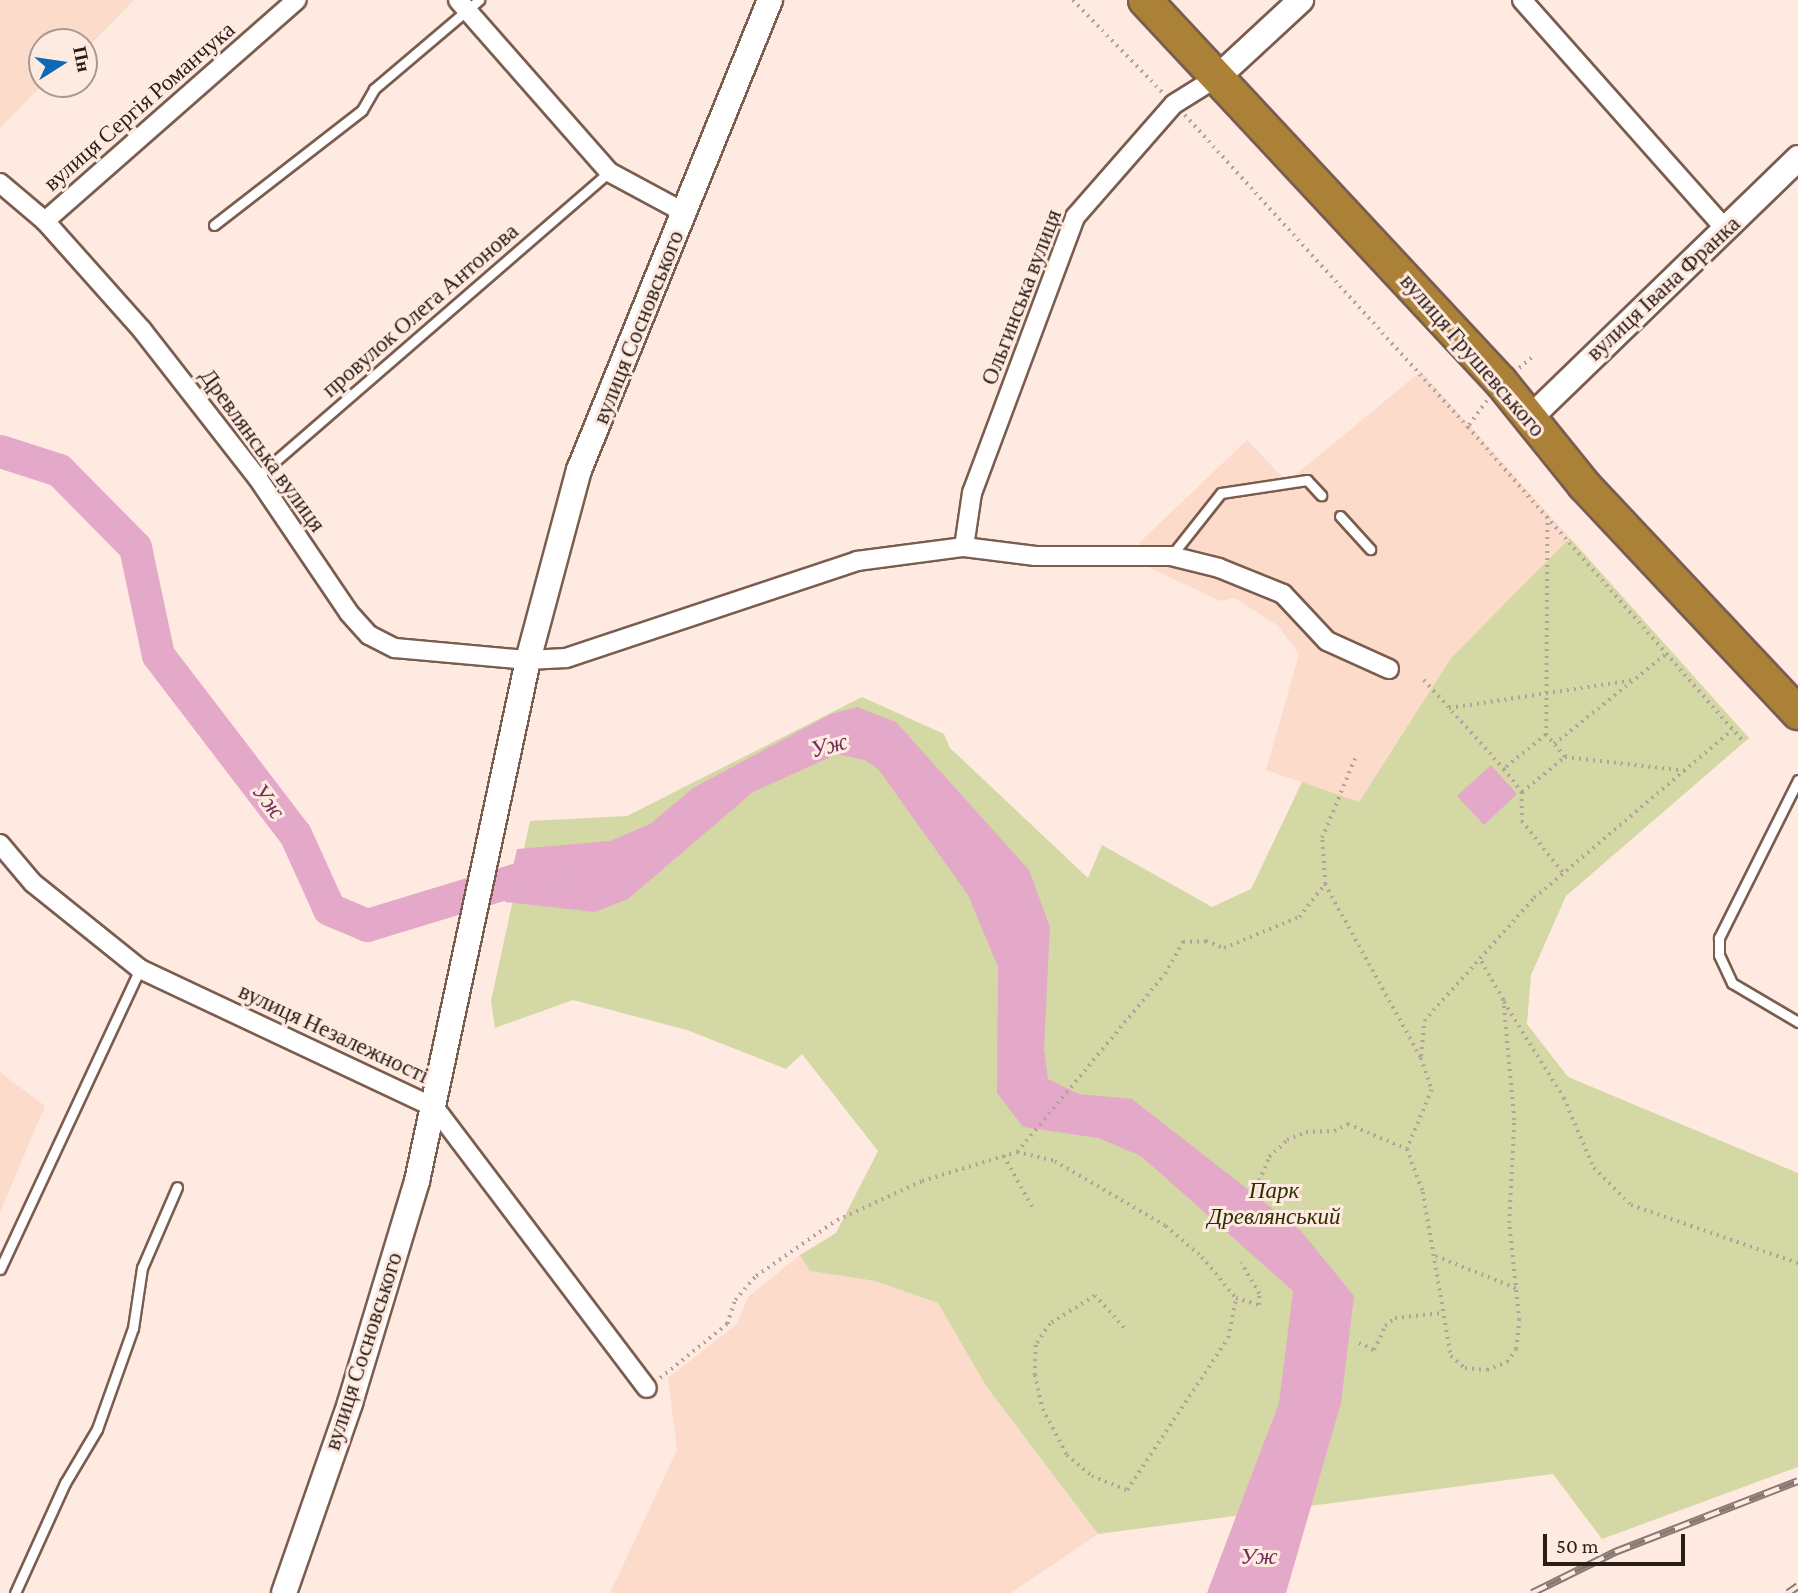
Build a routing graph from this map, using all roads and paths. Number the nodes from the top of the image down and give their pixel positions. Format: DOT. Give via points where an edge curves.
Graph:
graph roads {
  1 [pos="297,0"];
  2 [pos="770,0"];
  3 [pos="1073,0"];
  4 [pos="1145,0"];
  5 [pos="1301,0"];
  6 [pos="1522,0"];
  7 [pos="468,3"];
  8 [pos="1219,76"];
  9 [pos="1174,104"];
  10 [pos="1798,158"];
  11 [pos="609,172"];
  12 [pos="0,183"];
  13 [pos="685,213"];
  14 [pos="45,221"];
  15 [pos="214,225"];
  16 [pos="1726,230"];
  17 [pos="1531,358"];
  18 [pos="1501,382"];
  19 [pos="1529,419"];
  20 [pos="1468,427"];
  21 [pos="257,477"];
  22 [pos="1321,495"];
  23 [pos="1340,516"];
  24 [pos="1547,517"];
  25 [pos="964,547"];
  26 [pos="1370,549"];
  27 [pos="1171,556"];
  28 [pos="1666,654"];
  29 [pos="528,660"];
  30 [pos="1389,669"];
  31 [pos="1424,680"];
  32 [pos="1635,680"];
  33 [pos="1546,691"];
  34 [pos="1449,708"];
  35 [pos="1798,713"];
  36 [pos="1732,730"];
  37 [pos="1546,735"];
  38 [pos="1742,740"];
  39 [pos="1554,744"];
  40 [pos="1565,757"];
  41 [pos="1355,758"];
  42 [pos="1504,769"];
  43 [pos="1687,771"];
  44 [pos="1798,780"];
  45 [pos="1522,792"];
  46 [pos="0,844"];
  47 [pos="1565,875"];
  48 [pos="1325,884"];
  49 [pos="1479,958"];
  50 [pos="139,969"];
  51 [pos="1503,1000"];
  52 [pos="1798,1022"];
  53 [pos="1421,1058"];
  54 [pos="435,1108"];
  55 [pos="1407,1149"];
  56 [pos="1017,1152"];
  57 [pos="1004,1156"];
  58 [pos="1259,1181"];
  59 [pos="177,1187"];
  60 [pos="1034,1210"];
  61 [pos="1435,1256"];
  62 [pos="1241,1263"];
  63 [pos="1798,1263"];
  64 [pos="0,1269"];
  65 [pos="1518,1289"];
  66 [pos="1236,1298"];
  67 [pos="1443,1313"];
  68 [pos="1124,1328"];
  69 [pos="1359,1343"];
  70 [pos="647,1388"];
  71 [pos="15,1593"];
  72 [pos="284,1593"];
  1 -- 14 [label="street, вулиця Сергія Романчука"];
  2 -- 13 [label="street, вулиця Сосновського"];
  3 -- 9 [label="path"];
  4 -- 8 [label="highway, вулиця Грушевського"];
  5 -- 8 [label="street"];
  6 -- 16 [label="street"];
  7 -- 11 [label="street"];
  7 -- 15 [label="lane" via="374,89 362,110"];
  8 -- 9 [label="street, Ольгинська вулиця"];
  8 -- 18 [label="highway, вулиця Грушевського"];
  9 -- 20 [label="path"];
  9 -- 25 [label="street, Ольгинська вулиця" via="1075,217 972,493"];
  10 -- 16 [label="street, вулиця Івана Франка"];
  11 -- 13 [label="street"];
  11 -- 21 [label="lane, провулок Олега Антонова"];
  12 -- 14 [label="street, Древлянська вулиця"];
  13 -- 29 [label="street, вулиця Сосновського" via="579,470"];
  14 -- 21 [label="street, Древлянська вулиця" via="142,330"];
  16 -- 19 [label="street, вулиця Івана Франка"];
  17 -- 18 [label="path"];
  18 -- 19 [label="highway, вулиця Грушевського"];
  18 -- 20 [label="path"];
  19 -- 35 [label="highway, вулиця Грушевського" via="1584,485"];
  20 -- 24 [label="path"];
  21 -- 29 [label="street, Древлянська вулиця" via="369,635 395,648 430,654"];
  22 -- 27 [label="lane" via="1307,480 1221,493"];
  23 -- 26 [label="lane"];
  24 -- 28 [label="path"];
  24 -- 33 [label="path"];
  25 -- 27 [label="street" via="1035,556"];
  25 -- 29 [label="street" via="857,561 566,658"];
  27 -- 30 [label="street" via="1219,568 1283,594 1327,641"];
  28 -- 32 [label="path"];
  28 -- 36 [label="path"];
  29 -- 54 [label="street, вулиця Сосновського"];
  31 -- 34 [label="path"];
  32 -- 33 [label="path"];
  32 -- 39 [label="path"];
  33 -- 34 [label="path"];
  33 -- 37 [label="path"];
  34 -- 42 [label="path"];
  36 -- 38 [label="path"];
  36 -- 43 [label="path"];
  37 -- 39 [label="path"];
  37 -- 42 [label="path"];
  39 -- 40 [label="path"];
  40 -- 43 [label="path"];
  40 -- 45 [label="path"];
  41 -- 48 [label="path" via="1322,838"];
  42 -- 45 [label="path"];
  43 -- 47 [label="path"];
  44 -- 52 [label="lane" via="1720,938 1719,955 1732,984"];
  45 -- 47 [label="path" via="1522,821"];
  46 -- 50 [label="street, вулиця Незалежності" via="33,883"];
  47 -- 49 [label="path" via="1534,898"];
  48 -- 53 [label="path"];
  48 -- 56 [label="path" via="1299,917 1277,928 1224,948 1206,941 1183,942 1165,974"];
  49 -- 51 [label="path"];
  49 -- 53 [label="path" via="1424,1021"];
  50 -- 54 [label="street, вулиця Незалежності"];
  50 -- 64 [label="lane"];
  51 -- 63 [label="path" via="1564,1098 1594,1168 1631,1205"];
  51 -- 65 [label="path" via="1514,1120 1509,1223"];
  53 -- 55 [label="path" via="1432,1090"];
  54 -- 70 [label="street, вулиця Незалежності"];
  54 -- 72 [label="street, вулиця Сосновського" via="350,1403"];
  55 -- 58 [label="path" via="1348,1124 1306,1132 1287,1140 1269,1157"];
  55 -- 61 [label="path" via="1423,1192"];
  56 -- 57 [label="path"];
  56 -- 66 [label="path" via="1055,1161 1166,1226 1202,1257"];
  57 -- 60 [label="path"];
  57 -- 70 [label="path" via="880,1199 797,1245 743,1288 727,1324"];
  59 -- 71 [label="lane" via="142,1268 133,1328 97,1429 65,1483"];
  61 -- 65 [label="path"];
  61 -- 67 [label="path"];
  62 -- 66 [label="path" via="1259,1294 1259,1305"];
  65 -- 67 [label="path" via="1516,1349 1507,1362 1487,1370 1465,1368 1451,1356"];
  66 -- 68 [label="path" via="1228,1338 1127,1490 1092,1476 1067,1455 1043,1409 1035,1375 1037,1345 1050,1324 1096,1296"];
  67 -- 69 [label="path" via="1395,1318 1385,1326 1374,1350"];
}
